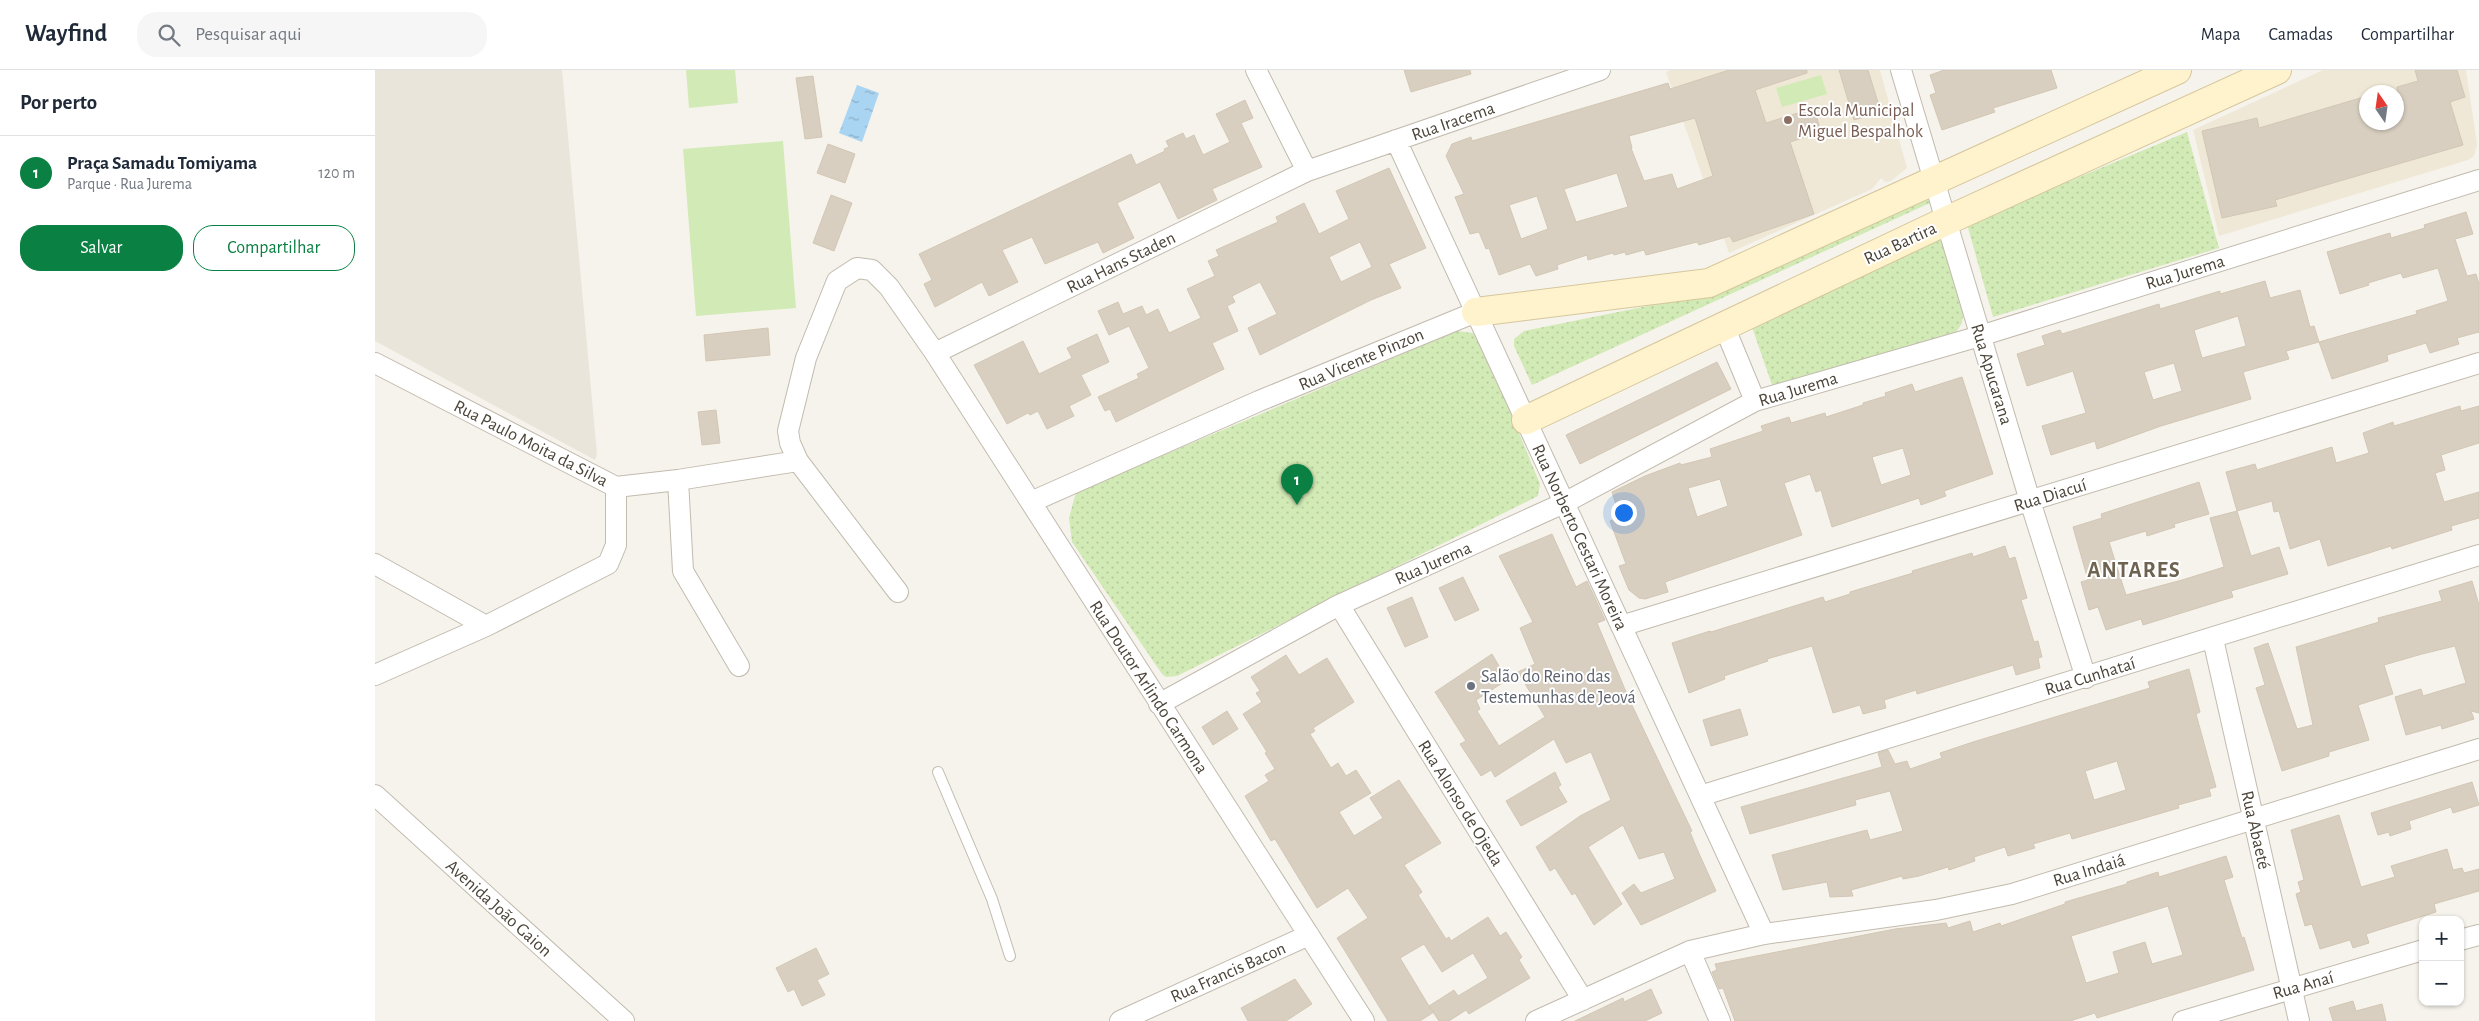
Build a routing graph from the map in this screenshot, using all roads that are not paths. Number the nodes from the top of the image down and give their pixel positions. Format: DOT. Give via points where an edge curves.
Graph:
graph roads {
  1 [pos="1257,70"];
  2 [pos="1600,70"];
  3 [pos="1901,70"];
  4 [pos="2177,70"];
  5 [pos="2261,73"];
  6 [pos="1396,140"];
  7 [pos="1307,171"];
  8 [pos="1934,180"];
  9 [pos="2479,180"];
  10 [pos="1946,222"];
  11 [pos="1475,312"];
  12 [pos="1724,326"];
  13 [pos="1980,336"];
  14 [pos="935,353"];
  15 [pos="375,363"];
  16 [pos="2479,363"];
  17 [pos="1755,401"];
  18 [pos="1526,420"];
  19 [pos="799,461"];
  20 [pos="678,480"];
  21 [pos="616,487"];
  22 [pos="2030,501"];
  23 [pos="1031,502"];
  24 [pos="1565,503"];
  25 [pos="2479,555"];
  26 [pos="375,564"];
  27 [pos="898,592"];
  28 [pos="1339,605"];
  29 [pos="486,626"];
  30 [pos="1621,626"];
  31 [pos="2213,639"];
  32 [pos="739,666"];
  33 [pos="375,675"];
  34 [pos="2086,678"];
  35 [pos="1159,704"];
  36 [pos="2479,749"];
  37 [pos="938,772"];
  38 [pos="375,795"];
  39 [pos="1700,796"];
  40 [pos="2253,820"];
  41 [pos="1764,934"];
  42 [pos="1309,935"];
  43 [pos="2479,935"];
  44 [pos="2464,939"];
  45 [pos="1690,951"];
  46 [pos="2419,951"];
  47 [pos="1010,956"];
  48 [pos="2292,988"];
  49 [pos="1583,1000"];
  50 [pos="624,1021"];
  51 [pos="1120,1021"];
  52 [pos="1364,1021"];
  53 [pos="1536,1021"];
  54 [pos="1720,1021"];
  55 [pos="2183,1021"];
  56 [pos="2299,1021"];
  1 -- 7 [label="street"];
  2 -- 6 [label="street, Rua Iracema"];
  3 -- 8 [label="street, Rua Apucarana"];
  4 -- 8 [label="street"];
  5 -- 10 [label="street, Rua Bartira"];
  6 -- 7 [label="street, Rua Iracema"];
  6 -- 11 [label="street, Rua Norberto Cestari Moreira"];
  7 -- 14 [label="street, Rua Hans Staden"];
  8 -- 10 [label="street, Rua Apucarana"];
  8 -- 11 [label="street, Rua Vicente Pinzon" via="1709,283"];
  9 -- 13 [label="street, Rua Jurema"];
  10 -- 12 [label="street, Rua Bartira"];
  10 -- 13 [label="street, Rua Apucarana"];
  11 -- 18 [label="street, Rua Norberto Cestari Moreira"];
  11 -- 23 [label="street, Rua Vicente Pinzon"];
  12 -- 17 [label="street"];
  12 -- 18 [label="street, Rua Bartira"];
  13 -- 17 [label="street, Rua Jurema"];
  13 -- 22 [label="street, Rua Apucarana"];
  14 -- 19 [label="street, Rua Doutor Arlindo Carmona" via="889,287 872,270 857,268 837,281 806,358 788,431"];
  14 -- 23 [label="street, Rua Doutor Arlindo Carmona"];
  15 -- 21 [label="street, Rua Paulo Moita da Silva"];
  16 -- 22 [label="street, Rua Diacuí"];
  17 -- 24 [label="street, Rua Jurema"];
  18 -- 24 [label="street, Rua Norberto Cestari Moreira"];
  19 -- 20 [label="street, Rua Paulo Moita da Silva"];
  19 -- 27 [label="street"];
  20 -- 21 [label="street, Rua Paulo Moita da Silva"];
  20 -- 32 [label="street" via="683,571"];
  21 -- 29 [label="street" via="616,545 608,564"];
  22 -- 30 [label="street, Rua Diacuí"];
  22 -- 34 [label="street, Rua Apucarana"];
  23 -- 35 [label="street, Rua Doutor Arlindo Carmona"];
  24 -- 28 [label="street, Rua Jurema"];
  24 -- 30 [label="street, Rua Norberto Cestari Moreira"];
  25 -- 31 [label="street, Rua Cunhataí"];
  26 -- 29 [label="street"];
  28 -- 35 [label="street, Rua Jurema"];
  28 -- 49 [label="street, Rua Alonso de Ojeda"];
  29 -- 33 [label="street"];
  30 -- 39 [label="street, Rua Norberto Cestari Moreira"];
  31 -- 34 [label="street, Rua Cunhataí"];
  31 -- 40 [label="street, Rua Abaeté"];
  34 -- 39 [label="street, Rua Cunhataí"];
  35 -- 42 [label="street, Rua Doutor Arlindo Carmona"];
  36 -- 40 [label="street, Rua Indaiá"];
  37 -- 47 [label="lane" via="992,899"];
  38 -- 50 [label="street, Avenida João Gaion"];
  39 -- 41 [label="street, Rua Norberto Cestari Moreira"];
  40 -- 41 [label="street, Rua Indaiá" via="2012,894 1936,910"];
  40 -- 48 [label="street, Rua Abaeté"];
  41 -- 45 [label="street, Rua Indaiá"];
  42 -- 51 [label="street, Rua Francis Bacon"];
  42 -- 52 [label="street, Rua Doutor Arlindo Carmona"];
  43 -- 44 [label="street"];
  45 -- 49 [label="street, Rua Indaiá"];
  45 -- 54 [label="street"];
  46 -- 48 [label="street, Rua Anaí"];
  48 -- 55 [label="street, Rua Anaí"];
  48 -- 56 [label="street, Rua Abaeté"];
  49 -- 53 [label="street, Rua Indaiá"];
}
